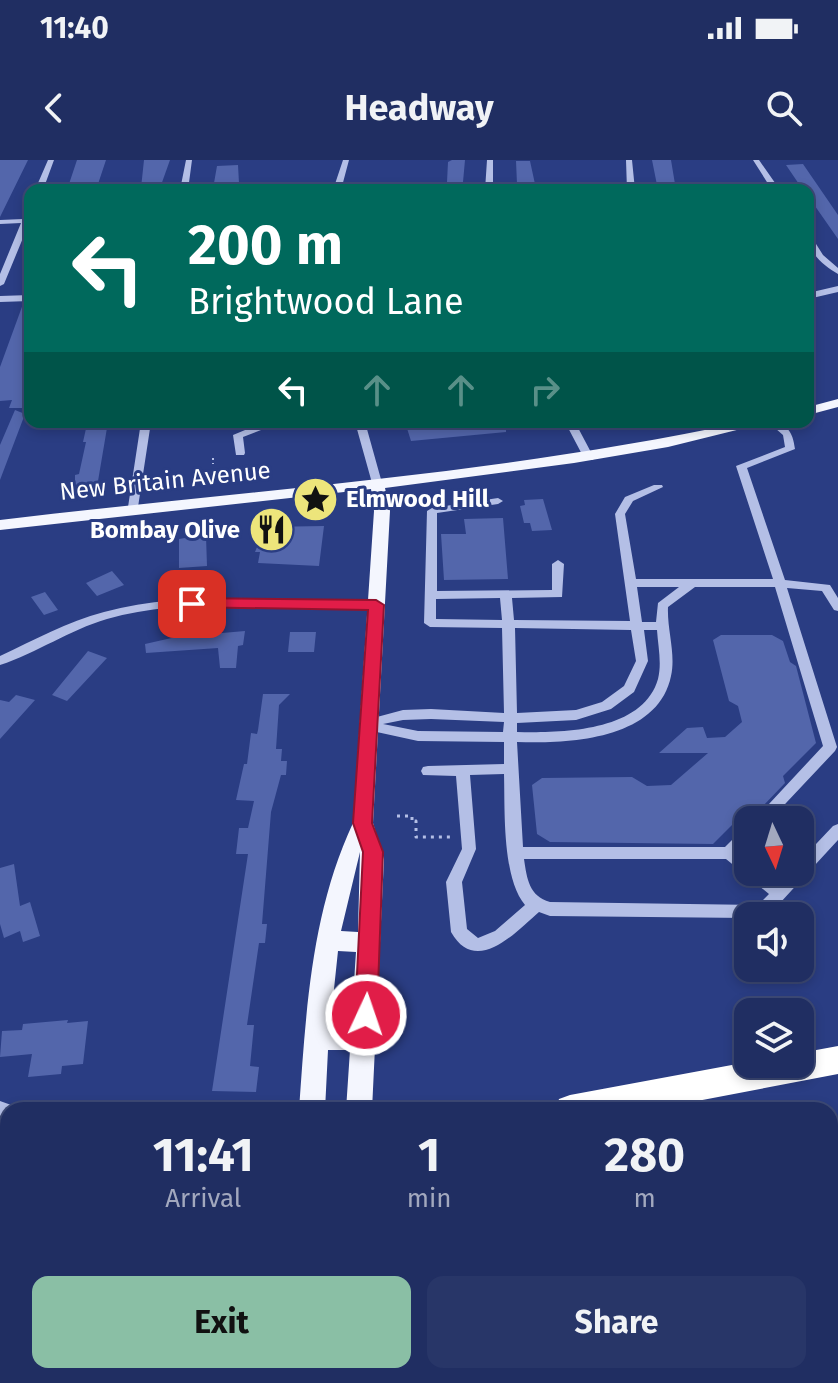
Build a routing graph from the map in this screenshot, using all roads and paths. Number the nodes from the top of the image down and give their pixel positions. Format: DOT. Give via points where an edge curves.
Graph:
graph roads {
  1 [pos="51,160"];
  2 [pos="189,160"];
  3 [pos="346,160"];
  4 [pos="490,160"];
  5 [pos="629,160"];
  6 [pos="756,160"];
  7 [pos="41,184"];
  8 [pos="185,184"];
  9 [pos="339,184"];
  10 [pos="489,184"];
  11 [pos="631,184"];
  12 [pos="772,184"];
  13 [pos="24,218"];
  14 [pos="0,222"];
  15 [pos="24,227"];
  16 [pos="814,248"];
  17 [pos="838,272"];
  18 [pos="0,284"];
  19 [pos="838,289"];
  20 [pos="814,295"];
  21 [pos="24,298"];
  22 [pos="0,299"];
  23 [pos="838,403"];
  24 [pos="814,409"];
  25 [pos="145,428"];
  26 [pos="257,428"];
  27 [pos="362,428"];
  28 [pos="573,428"];
  29 [pos="733,428"];
  30 [pos="780,428"];
  31 [pos="240,453"];
  32 [pos="213,458"];
  33 [pos="589,458"];
  34 [pos="213,464"];
  35 [pos="377,483"];
  36 [pos="658,487"];
  37 [pos="498,501"];
  38 [pos="133,507"];
  39 [pos="0,525"];
  40 [pos="558,564"];
  41 [pos="630,583"];
  42 [pos="692,583"];
  43 [pos="780,583"];
  44 [pos="430,595"];
  45 [pos="506,595"];
  46 [pos="376,605"];
  47 [pos="838,607"];
  48 [pos="509,623"];
  49 [pos="637,625"];
  50 [pos="660,626"];
  51 [pos="0,661"];
  52 [pos="640,671"];
  53 [pos="665,677"];
  54 [pos="590,713"];
  55 [pos="510,717"];
  56 [pos="367,724"];
  57 [pos="597,731"];
  58 [pos="509,736"];
  59 [pos="832,753"];
  60 [pos="509,769"];
  61 [pos="463,770"];
  62 [pos="428,771"];
  63 [pos="776,806"];
  64 [pos="397,816"];
  65 [pos="363,823"];
  66 [pos="838,830"];
  67 [pos="451,837"];
  68 [pos="734,848"];
  69 [pos="516,853"];
  70 [pos="729,853"];
  71 [pos="734,857"];
  72 [pos="814,857"];
  73 [pos="771,886"];
  74 [pos="787,886"];
  75 [pos="780,893"];
  76 [pos="536,905"];
  77 [pos="330,941"];
  78 [pos="369,942"];
  79 [pos="318,1038"];
  80 [pos="365,1039"];
  81 [pos="838,1060"];
  82 [pos="313,1102"];
  83 [pos="360,1102"];
  84 [pos="613,1102"];
  1 -- 7 [label="street"];
  2 -- 8 [label="street"];
  3 -- 9 [label="street"];
  4 -- 10 [label="street"];
  5 -- 11 [label="street"];
  6 -- 12 [label="street"];
  13 -- 14 [label="street"];
  15 -- 18 [label="street"];
  16 -- 17 [label="street"];
  19 -- 20 [label="street"];
  21 -- 22 [label="street"];
  23 -- 24 [label="main road"];
  25 -- 38 [label="street"];
  26 -- 31 [label="street" via="238,435"];
  27 -- 35 [label="street"];
  28 -- 33 [label="street"];
  29 -- 33 [label="main road, New Britain Avenue"];
  30 -- 43 [label="street" via="788,434 790,449 741,466"];
  32 -- 34 [label="path"];
  33 -- 35 [label="main road, New Britain Avenue"];
  35 -- 38 [label="main road, New Britain Avenue"];
  35 -- 46 [label="main road" via="382,511"];
  36 -- 41 [label="street" via="629,499 620,514"];
  37 -- 44 [label="street" via="432,511"];
  38 -- 39 [label="main road, New Britain Avenue"];
  40 -- 45 [label="street" via="558,594"];
  41 -- 42 [label="street"];
  41 -- 49 [label="street"];
  42 -- 43 [label="street"];
  42 -- 50 [label="street" via="662,606"];
  43 -- 47 [label="street" via="826,588"];
  43 -- 59 [label="street"];
  44 -- 45 [label="street"];
  44 -- 48 [label="street" via="430,623"];
  45 -- 48 [label="street"];
  46 -- 51 [label="street" via="192,604 107,615"];
  46 -- 56 [label="main road"];
  48 -- 49 [label="street"];
  48 -- 55 [label="street"];
  49 -- 50 [label="street"];
  49 -- 52 [label="street"];
  50 -- 53 [label="street"];
  52 -- 53 [label="street"];
  52 -- 54 [label="street" via="629,691"];
  53 -- 57 [label="street" via="649,709"];
  54 -- 55 [label="street"];
  54 -- 57 [label="street"];
  55 -- 56 [label="street" via="402,715"];
  55 -- 58 [label="street"];
  56 -- 58 [label="street" via="409,735"];
  56 -- 65 [label="main road"];
  57 -- 58 [label="street"];
  58 -- 60 [label="street"];
  59 -- 63 [label="street"];
  60 -- 61 [label="street"];
  60 -- 69 [label="street"];
  61 -- 62 [label="street"];
  61 -- 76 [label="street" via="469,849 454,882 459,932 475,945 487,944"];
  64 -- 67 [label="path" via="412,816 416,837"];
  65 -- 77 [label="main road" via="345,862"];
  65 -- 78 [label="main road" via="373,852"];
  66 -- 72 [label="street"];
  68 -- 70 [label="street"];
  69 -- 70 [label="street"];
  69 -- 76 [label="street" via="526,896"];
  70 -- 71 [label="street"];
  73 -- 75 [label="street"];
  74 -- 75 [label="street"];
  75 -- 76 [label="street" via="762,912"];
  77 -- 78 [label="main road"];
  77 -- 79 [label="main road"];
  78 -- 80 [label="main road"];
  79 -- 80 [label="main road"];
  79 -- 82 [label="main road"];
  80 -- 83 [label="main road"];
  81 -- 84 [label="highway"];
}
